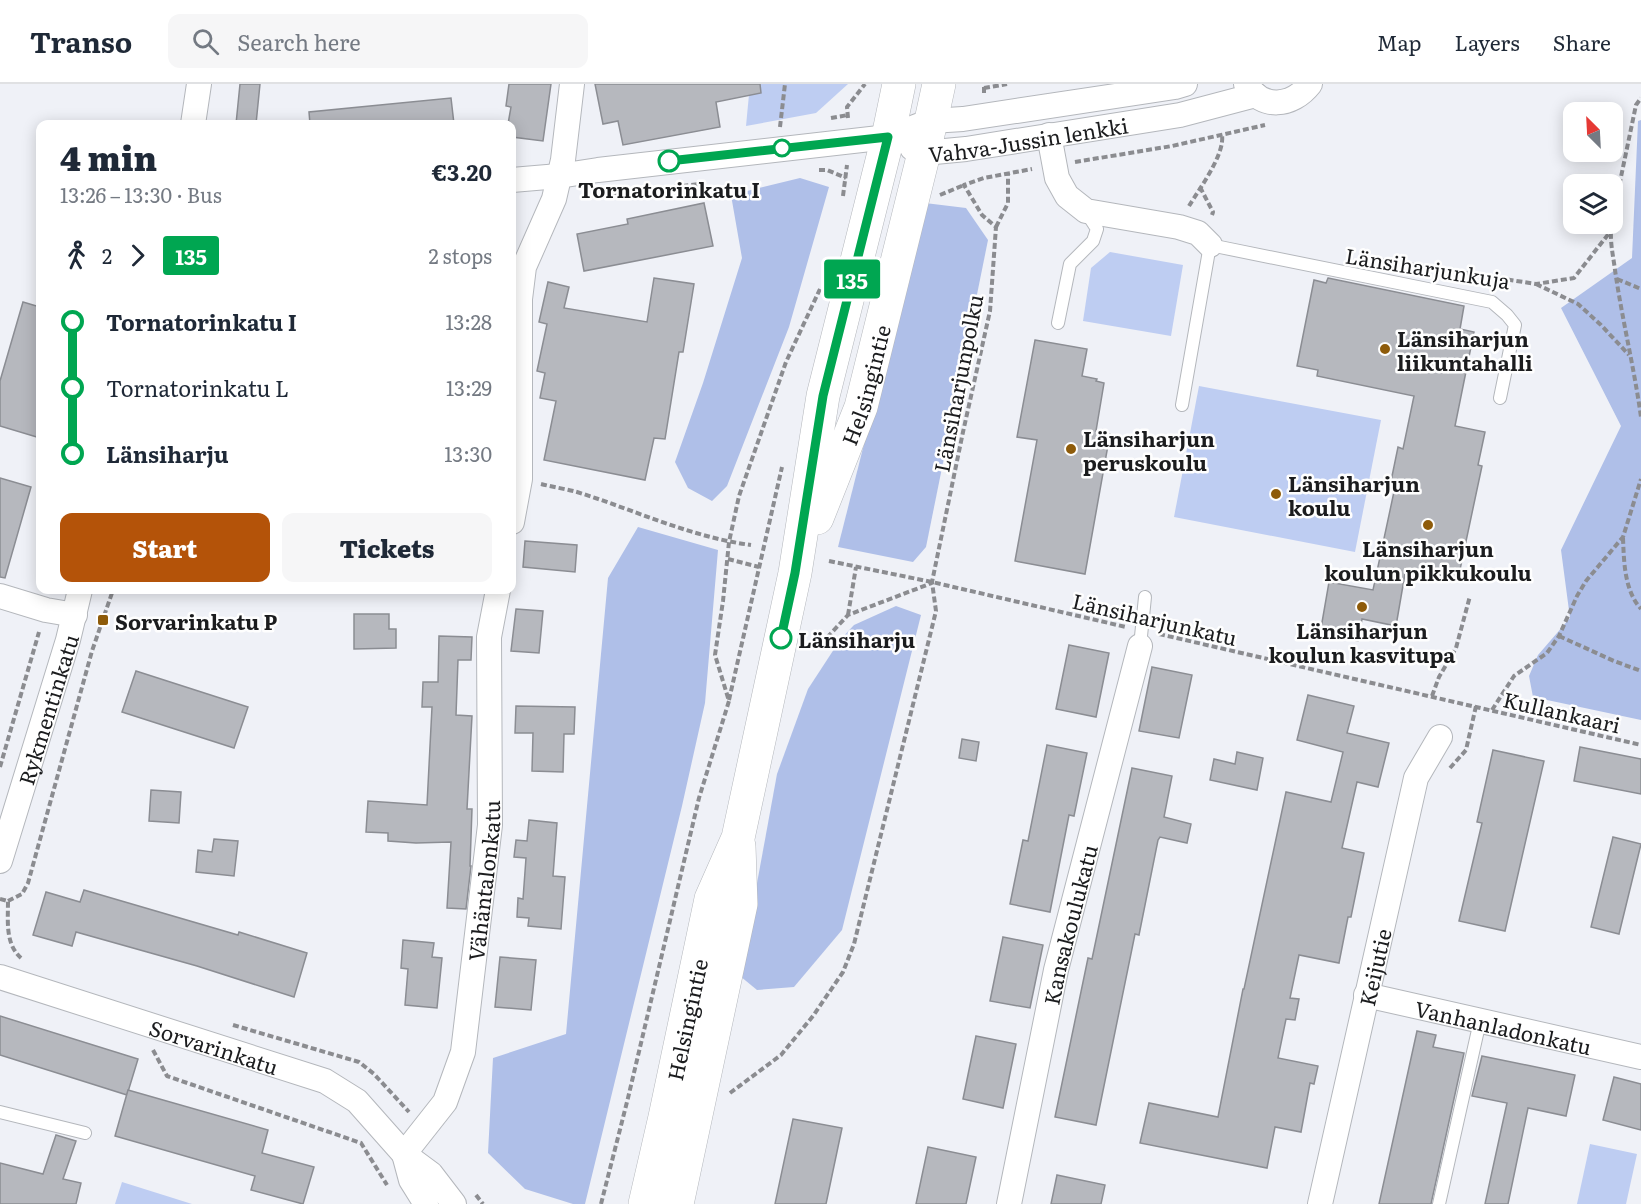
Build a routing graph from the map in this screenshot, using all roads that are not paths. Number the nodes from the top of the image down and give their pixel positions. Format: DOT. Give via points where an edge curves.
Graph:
graph roads {
  1 [pos="199,84"];
  2 [pos="572,84"];
  3 [pos="899,84"];
  4 [pos="939,84"];
  5 [pos="1185,84"];
  6 [pos="1310,84"];
  7 [pos="1251,90"];
  8 [pos="194,120"];
  9 [pos="931,121"];
  10 [pos="1049,135"];
  11 [pos="888,137"];
  12 [pos="924,153"];
  13 [pos="516,181"];
  14 [pos="556,187"];
  15 [pos="1086,211"];
  16 [pos="1211,234"];
  17 [pos="1058,323"];
  18 [pos="1500,398"];
  19 [pos="1182,405"];
  20 [pos="516,500"];
  21 [pos="795,573"];
  22 [pos="79,594"];
  23 [pos="497,594"];
  24 [pos="0,596"];
  25 [pos="1145,597"];
  26 [pos="75,615"];
  27 [pos="1141,638"];
  28 [pos="1440,736"];
  29 [pos="738,838"];
  30 [pos="0,861"];
  31 [pos="0,977"];
  32 [pos="1366,995"];
  33 [pos="1480,1021"];
  34 [pos="1641,1057"];
  35 [pos="0,1112"];
  36 [pos="85,1133"];
  37 [pos="404,1154"];
  38 [pos="426,1204"];
  39 [pos="454,1204"];
  40 [pos="645,1204"];
  41 [pos="677,1204"];
  42 [pos="1009,1204"];
  43 [pos="1320,1204"];
  44 [pos="1439,1204"];
  1 -- 8 [label="street"];
  2 -- 14 [label="street"];
  3 -- 11 [label="main road, Helsingintie"];
  4 -- 9 [label="main road, Helsingintie"];
  5 -- 9 [label="street, Vahva-Jussin lenkki"];
  6 -- 7 [label="street" via="1298,97 1281,102 1272,102"];
  7 -- 10 [label="street, Vahva-Jussin lenkki" via="1180,115"];
  9 -- 11 [label="street, Vahva-Jussin lenkki"];
  9 -- 12 [label="main road, Helsingintie"];
  10 -- 12 [label="street, Vahva-Jussin lenkki"];
  10 -- 15 [label="street" via="1057,178 1067,196"];
  11 -- 12 [label="street, Vahva-Jussin lenkki"];
  11 -- 14 [label="street" via="598,170"];
  11 -- 21 [label="main road, Helsingintie" via="860,182"];
  12 -- 21 [label="main road, Helsingintie" via="861,407"];
  13 -- 14 [label="street"];
  14 -- 20 [label="street" via="522,278 520,479"];
  15 -- 16 [label="street"];
  15 -- 17 [label="lane" via="1097,228 1093,241 1070,264"];
  16 -- 18 [label="lane" via="1492,302 1515,326"];
  16 -- 19 [label="lane"];
  21 -- 29 [label="main road, Helsingintie"];
  22 -- 26 [label="street, Rykmentinkatu"];
  23 -- 37 [label="street, Vähäntalonkatu" via="489,637 489,825 463,1052 445,1102"];
  24 -- 26 [label="street"];
  25 -- 27 [label="lane"];
  26 -- 30 [label="street, Rykmentinkatu"];
  27 -- 42 [label="street, Kansakoulukatu" via="1056,970"];
  28 -- 32 [label="street, Keijutie" via="1416,778"];
  29 -- 40 [label="main road, Helsingintie" via="711,899"];
  29 -- 41 [label="main road, Helsingintie" via="741,904"];
  31 -- 37 [label="street, Sorvarinkatu" via="325,1081 357,1101"];
  32 -- 33 [label="street, Vanhanladonkatu"];
  32 -- 43 [label="street, Keijutie"];
  33 -- 34 [label="street, Vanhanladonkatu"];
  33 -- 44 [label="lane"];
  35 -- 36 [label="lane"];
  37 -- 38 [label="street, Sorvarinkatu" via="411,1180"];
  37 -- 39 [label="street, Sorvarinkatu" via="431,1174"];
}
